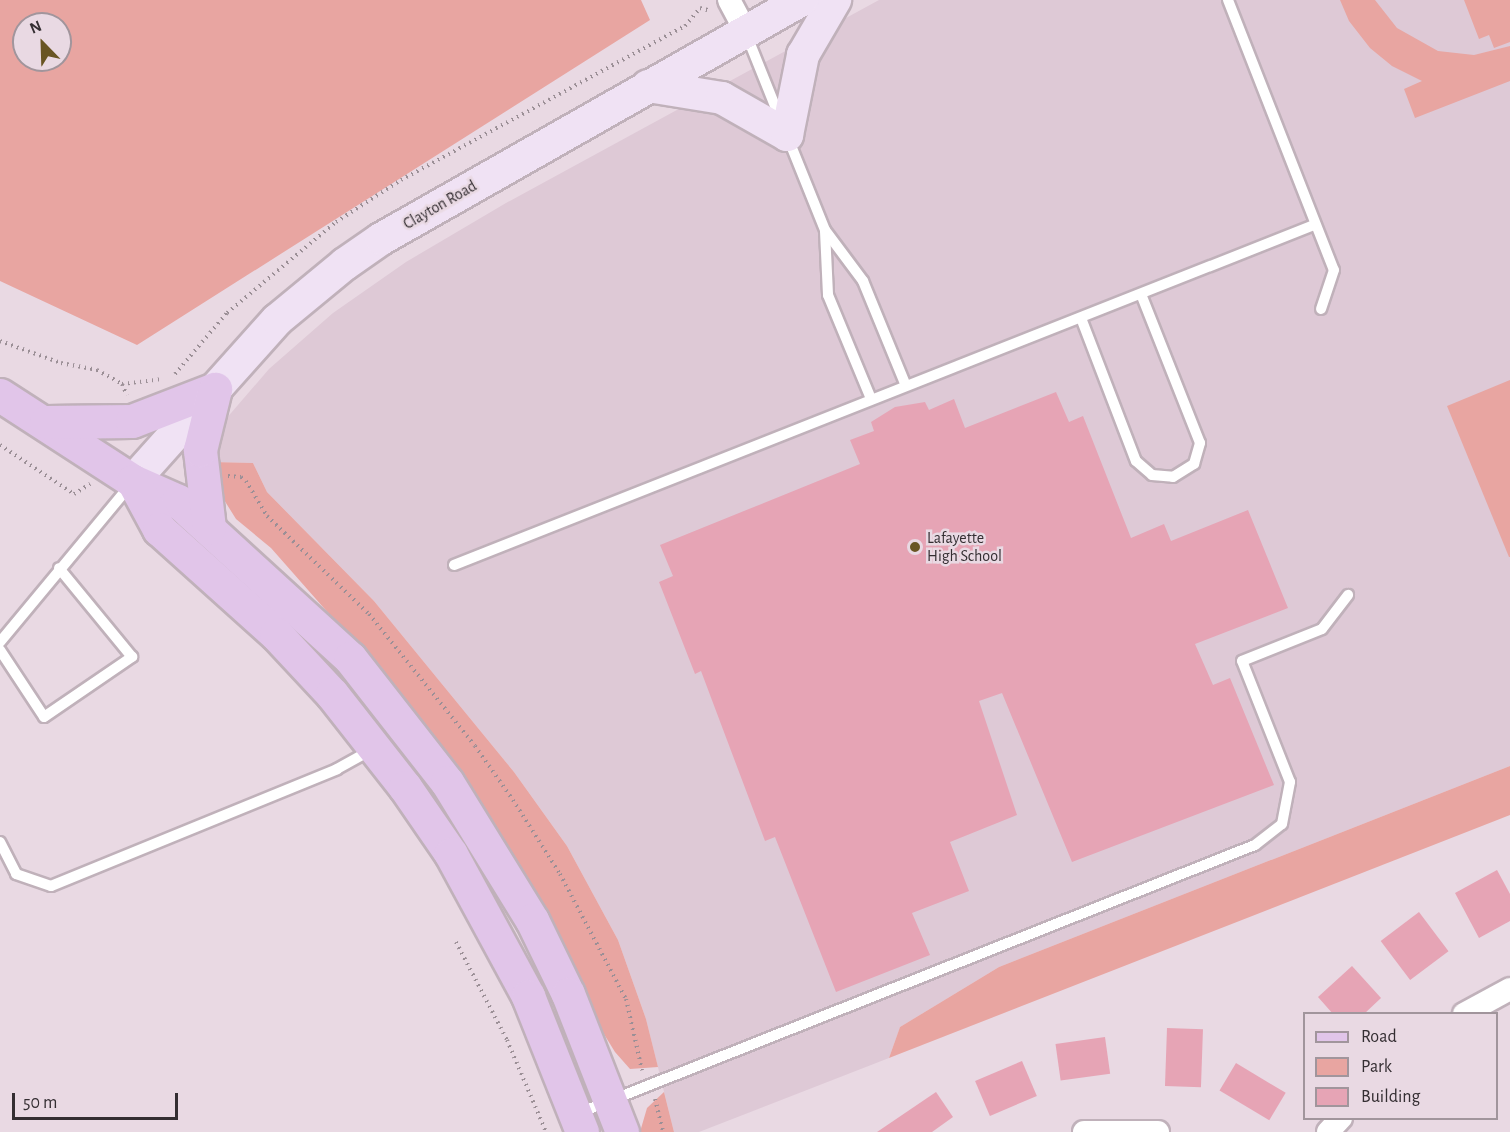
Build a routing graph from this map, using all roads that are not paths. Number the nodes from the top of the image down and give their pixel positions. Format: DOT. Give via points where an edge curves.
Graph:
graph roads {
  1 [pos="729,0"];
  2 [pos="802,0"];
  3 [pos="835,0"];
  4 [pos="1228,0"];
  5 [pos="745,30"];
  6 [pos="648,86"];
  7 [pos="787,135"];
  8 [pos="1314,225"];
  9 [pos="825,230"];
  10 [pos="1141,294"];
  11 [pos="1321,309"];
  12 [pos="1081,318"];
  13 [pos="906,386"];
  14 [pos="215,389"];
  15 [pos="0,395"];
  16 [pos="871,399"];
  17 [pos="45,422"];
  18 [pos="133,481"];
  19 [pos="209,528"];
  20 [pos="454,565"];
  21 [pos="59,568"];
  22 [pos="1348,596"];
  23 [pos="0,642"];
  24 [pos="0,650"];
  25 [pos="377,747"];
  26 [pos="0,842"];
  27 [pos="1510,989"];
  28 [pos="1468,1012"];
  29 [pos="612,1100"];
  30 [pos="1340,1120"];
  31 [pos="579,1123"];
  32 [pos="622,1132"];
  33 [pos="1084,1132"];
  34 [pos="1158,1132"];
  35 [pos="1328,1132"];
  1 -- 5 [label="street"];
  2 -- 5 [label="main road, Clayton Road"];
  3 -- 7 [label="main road" via="803,55"];
  4 -- 8 [label="lane"];
  5 -- 6 [label="main road, Clayton Road"];
  5 -- 7 [label="lane"];
  6 -- 7 [label="main road" via="722,98"];
  6 -- 14 [label="main road, Clayton Road" via="372,246 277,320"];
  7 -- 9 [label="lane"];
  8 -- 10 [label="lane"];
  8 -- 11 [label="lane" via="1334,270"];
  9 -- 13 [label="lane" via="863,281"];
  9 -- 16 [label="lane" via="828,295"];
  10 -- 12 [label="lane"];
  10 -- 12 [label="lane" via="1200,443 1194,464 1173,477 1152,475 1136,461"];
  12 -- 13 [label="lane"];
  13 -- 16 [label="lane"];
  14 -- 17 [label="main road" via="132,421"];
  14 -- 18 [label="main road, Clayton Road"];
  14 -- 19 [label="main road" via="201,450"];
  15 -- 17 [label="main road"];
  16 -- 20 [label="lane"];
  17 -- 18 [label="main road"];
  18 -- 19 [label="main road" via="178,501"];
  18 -- 21 [label="lane"];
  18 -- 25 [label="main road" via="159,529 276,634"];
  19 -- 29 [label="main road" via="350,658 447,782 532,920"];
  21 -- 23 [label="lane"];
  21 -- 24 [label="lane" via="132,657 44,717"];
  22 -- 29 [label="lane" via="1322,629 1242,661 1290,782 1282,824 1255,845"];
  25 -- 26 [label="lane" via="337,769 51,886 16,874"];
  25 -- 31 [label="main road" via="451,854 491,924 528,996"];
  27 -- 28 [label="street"];
  29 -- 31 [label="lane"];
  29 -- 32 [label="main road"];
  30 -- 35 [label="street"];
  33 -- 34 [label="street"];
}
